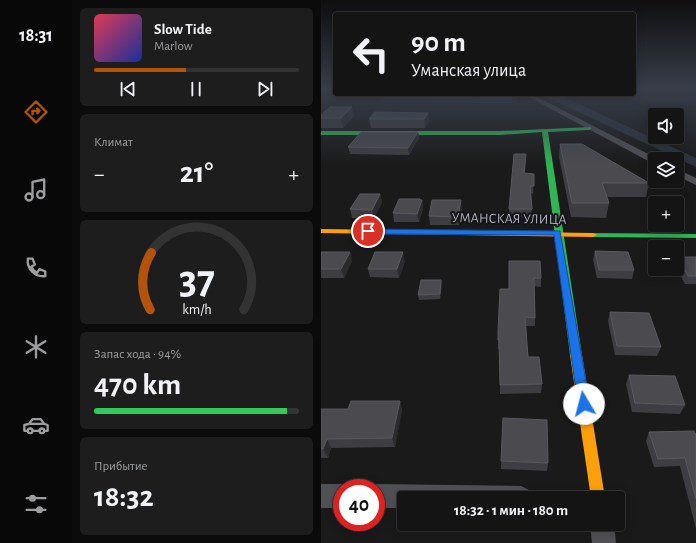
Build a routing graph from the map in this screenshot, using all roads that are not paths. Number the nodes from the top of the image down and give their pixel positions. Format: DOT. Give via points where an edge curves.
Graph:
graph roads {
  1 [pos="564,114"];
  2 [pos="589,128"];
  3 [pos="545,131"];
  4 [pos="321,132"];
  5 [pos="648,158"];
  6 [pos="684,176"];
  7 [pos="696,182"];
  8 [pos="321,231"];
  9 [pos="558,233"];
  10 [pos="696,236"];
  11 [pos="597,491"];
  12 [pos="321,496"];
  13 [pos="333,496"];
  14 [pos="385,496"];
  15 [pos="397,496"];
  16 [pos="603,531"];
  17 [pos="604,543"];
  1 -- 2 [label="street"];
  2 -- 3 [label="street"];
  2 -- 5 [label="street"];
  3 -- 4 [label="street"];
  3 -- 9 [label="street"];
  6 -- 7 [label="street"];
  8 -- 9 [label="street, УМАНСКАЯ УЛИЦА"];
  9 -- 10 [label="street, УМАНСКАЯ УЛИЦА"];
  9 -- 11 [label="street"];
  12 -- 13 [label="street"];
  14 -- 15 [label="street"];
  16 -- 17 [label="street"];
}
